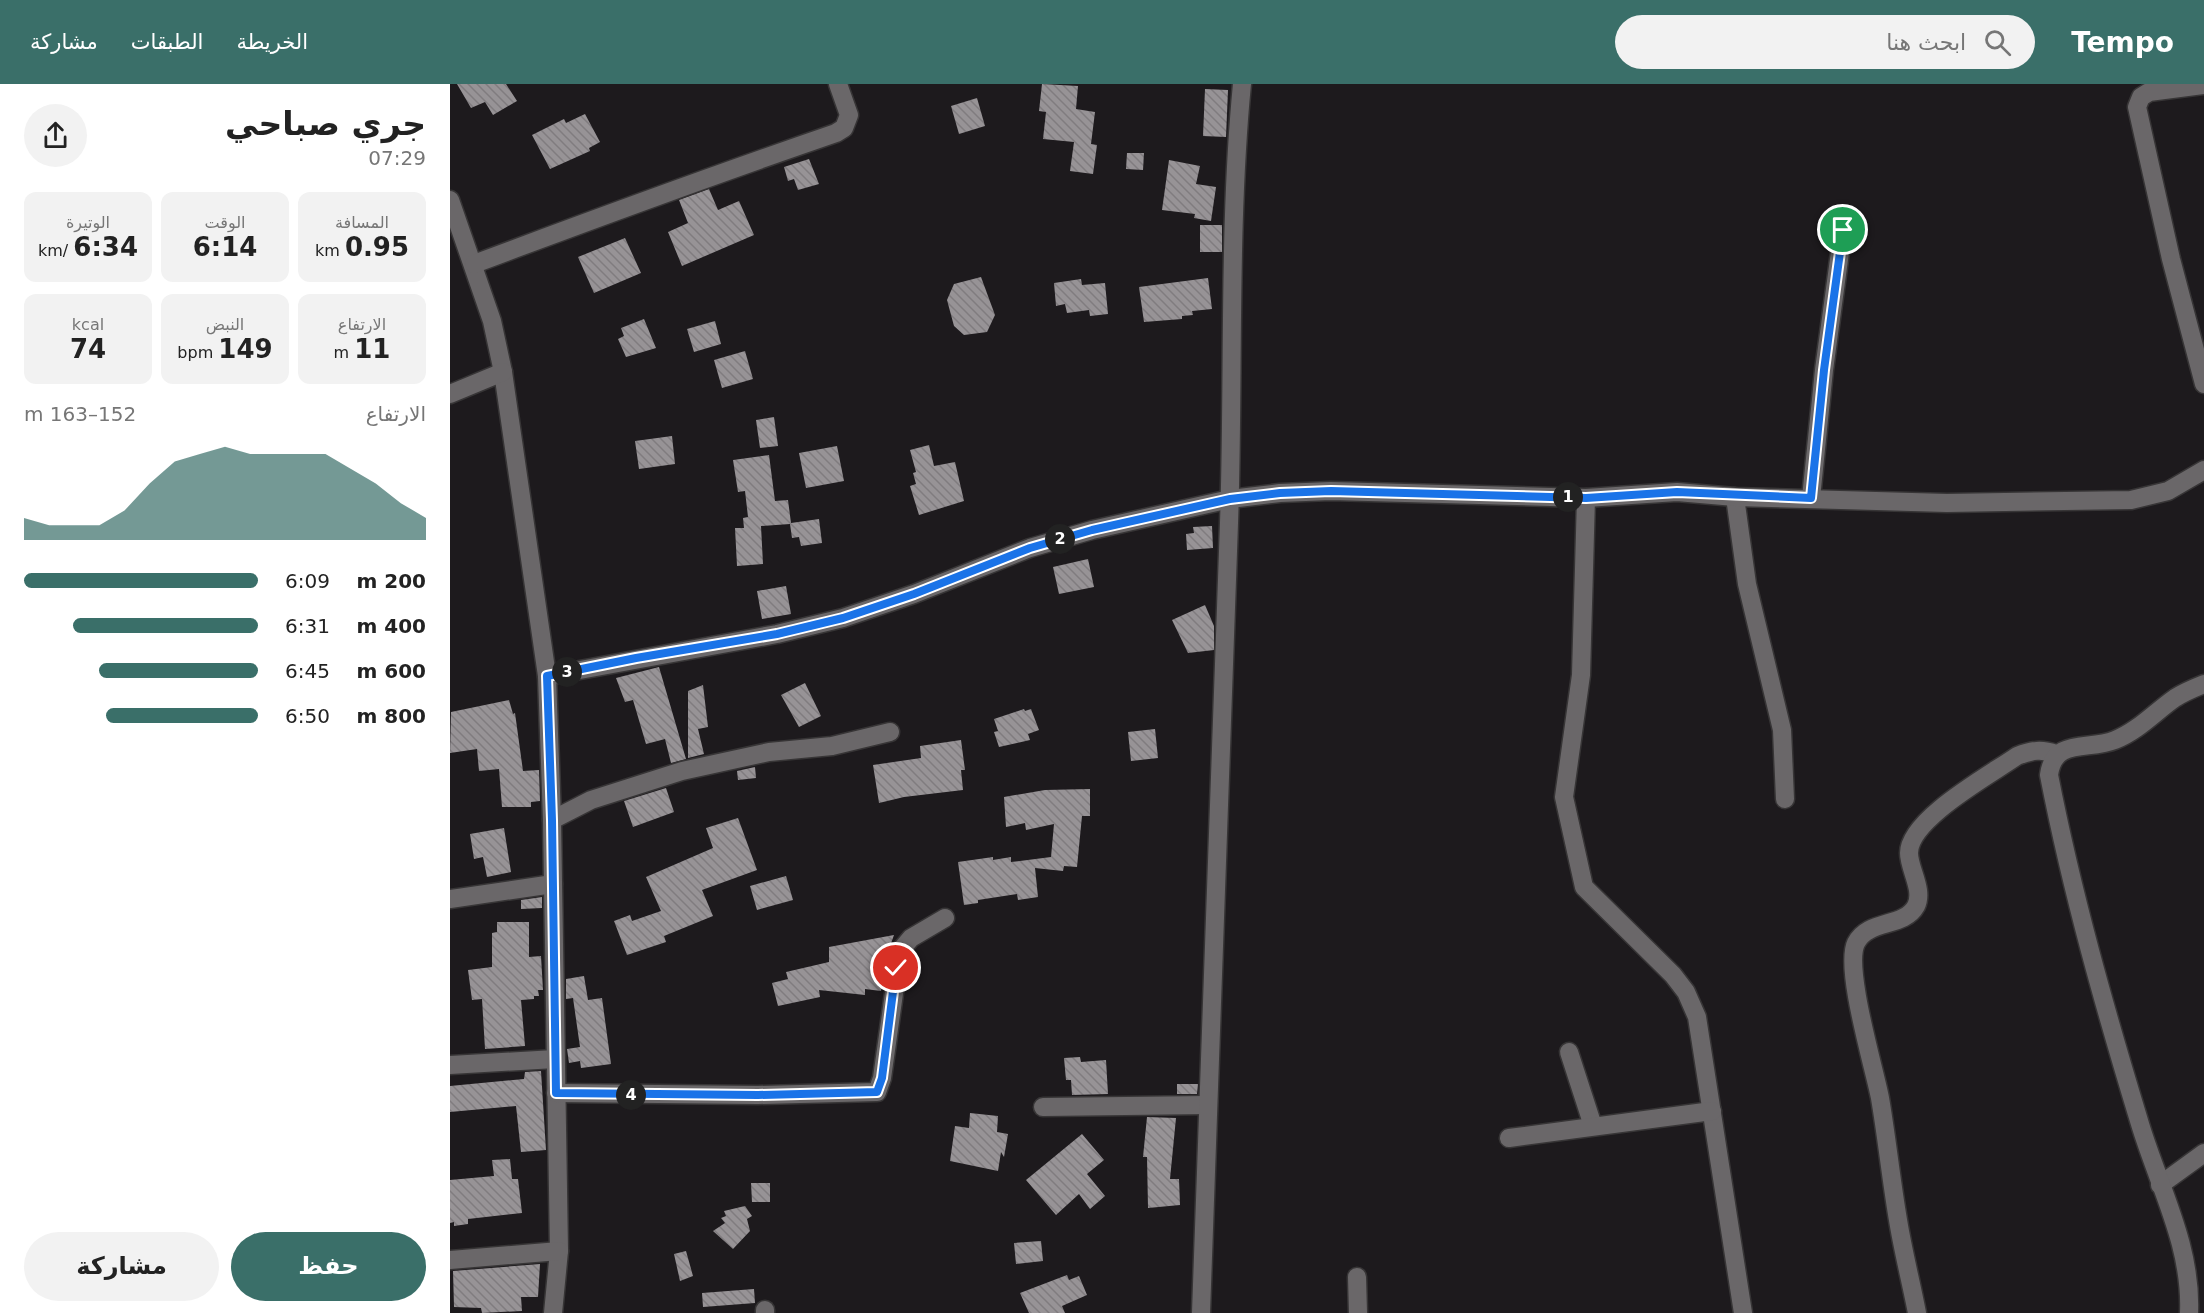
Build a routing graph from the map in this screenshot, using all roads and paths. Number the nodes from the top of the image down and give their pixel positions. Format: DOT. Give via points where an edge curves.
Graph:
graph roads {
  1 [pos="838,84"];
  2 [pos="1242,84"];
  3 [pos="2204,85"];
  4 [pos="450,200"];
  5 [pos="1843,230"];
  6 [pos="474,264"];
  7 [pos="502,372"];
  8 [pos="2204,384"];
  9 [pos="450,394"];
  10 [pos="2204,470"];
  11 [pos="1735,497"];
  12 [pos="1586,498"];
  13 [pos="1811,498"];
  14 [pos="1230,499"];
  15 [pos="547,676"];
  16 [pos="2204,684"];
  17 [pos="890,732"];
  18 [pos="2056,754"];
  19 [pos="1785,799"];
  20 [pos="552,820"];
  21 [pos="553,884"];
  22 [pos="450,899"];
  23 [pos="945,918"];
  24 [pos="1569,1052"];
  25 [pos="555,1059"];
  26 [pos="450,1065"];
  27 [pos="556,1093"];
  28 [pos="1207,1105"];
  29 [pos="1043,1107"];
  30 [pos="1712,1111"];
  31 [pos="1593,1126"];
  32 [pos="1509,1138"];
  33 [pos="2204,1153"];
  34 [pos="2160,1185"];
  35 [pos="559,1251"];
  36 [pos="450,1260"];
  37 [pos="1357,1277"];
  38 [pos="553,1313"];
  39 [pos="1201,1313"];
  40 [pos="1358,1313"];
  41 [pos="1743,1313"];
  42 [pos="1917,1313"];
  43 [pos="2189,1313"];
  1 -- 6 [label="street" via="849,115 844,128 836,133"];
  2 -- 14 [label="street"];
  3 -- 8 [label="street" via="2149,92 2140,97 2137,107"];
  4 -- 6 [label="street"];
  5 -- 13 [label="street"];
  6 -- 7 [label="street" via="492,321"];
  7 -- 9 [label="street"];
  7 -- 15 [label="street"];
  10 -- 13 [label="street" via="2168,490 2131,500 1947,502"];
  11 -- 12 [label="street" via="1677,492"];
  11 -- 13 [label="street"];
  11 -- 19 [label="street" via="1747,584 1782,730"];
  12 -- 14 [label="street" via="1331,491"];
  12 -- 30 [label="street" via="1581,675 1564,797 1584,887 1673,975 1692,1003"];
  14 -- 15 [label="street" via="1030,548 843,618 777,634"];
  14 -- 28 [label="street"];
  15 -- 20 [label="street"];
  16 -- 18 [label="street" via="2177,696 2143,724 2113,741"];
  17 -- 20 [label="street" via="832,746 769,752 682,771 591,800"];
  18 -- 34 [label="street" via="2049,775 2061,829 2108,1017"];
  18 -- 42 [label="street" via="2037,750 2017,756 1931,816 1911,838 1909,846 1918,904 1906,916 1861,935 1855,945 1856,986 1880,1098"];
  20 -- 21 [label="street"];
  21 -- 22 [label="street"];
  21 -- 25 [label="street"];
  23 -- 27 [label="street" via="910,938 900,951 877,1092"];
  24 -- 31 [label="street"];
  25 -- 26 [label="street"];
  25 -- 27 [label="street"];
  27 -- 35 [label="street"];
  28 -- 29 [label="street"];
  28 -- 39 [label="street"];
  30 -- 31 [label="street"];
  30 -- 41 [label="street"];
  31 -- 32 [label="street"];
  33 -- 34 [label="street"];
  34 -- 43 [label="street" via="2180,1237 2187,1268"];
  35 -- 36 [label="street"];
  35 -- 38 [label="street"];
  37 -- 40 [label="street"];
}
